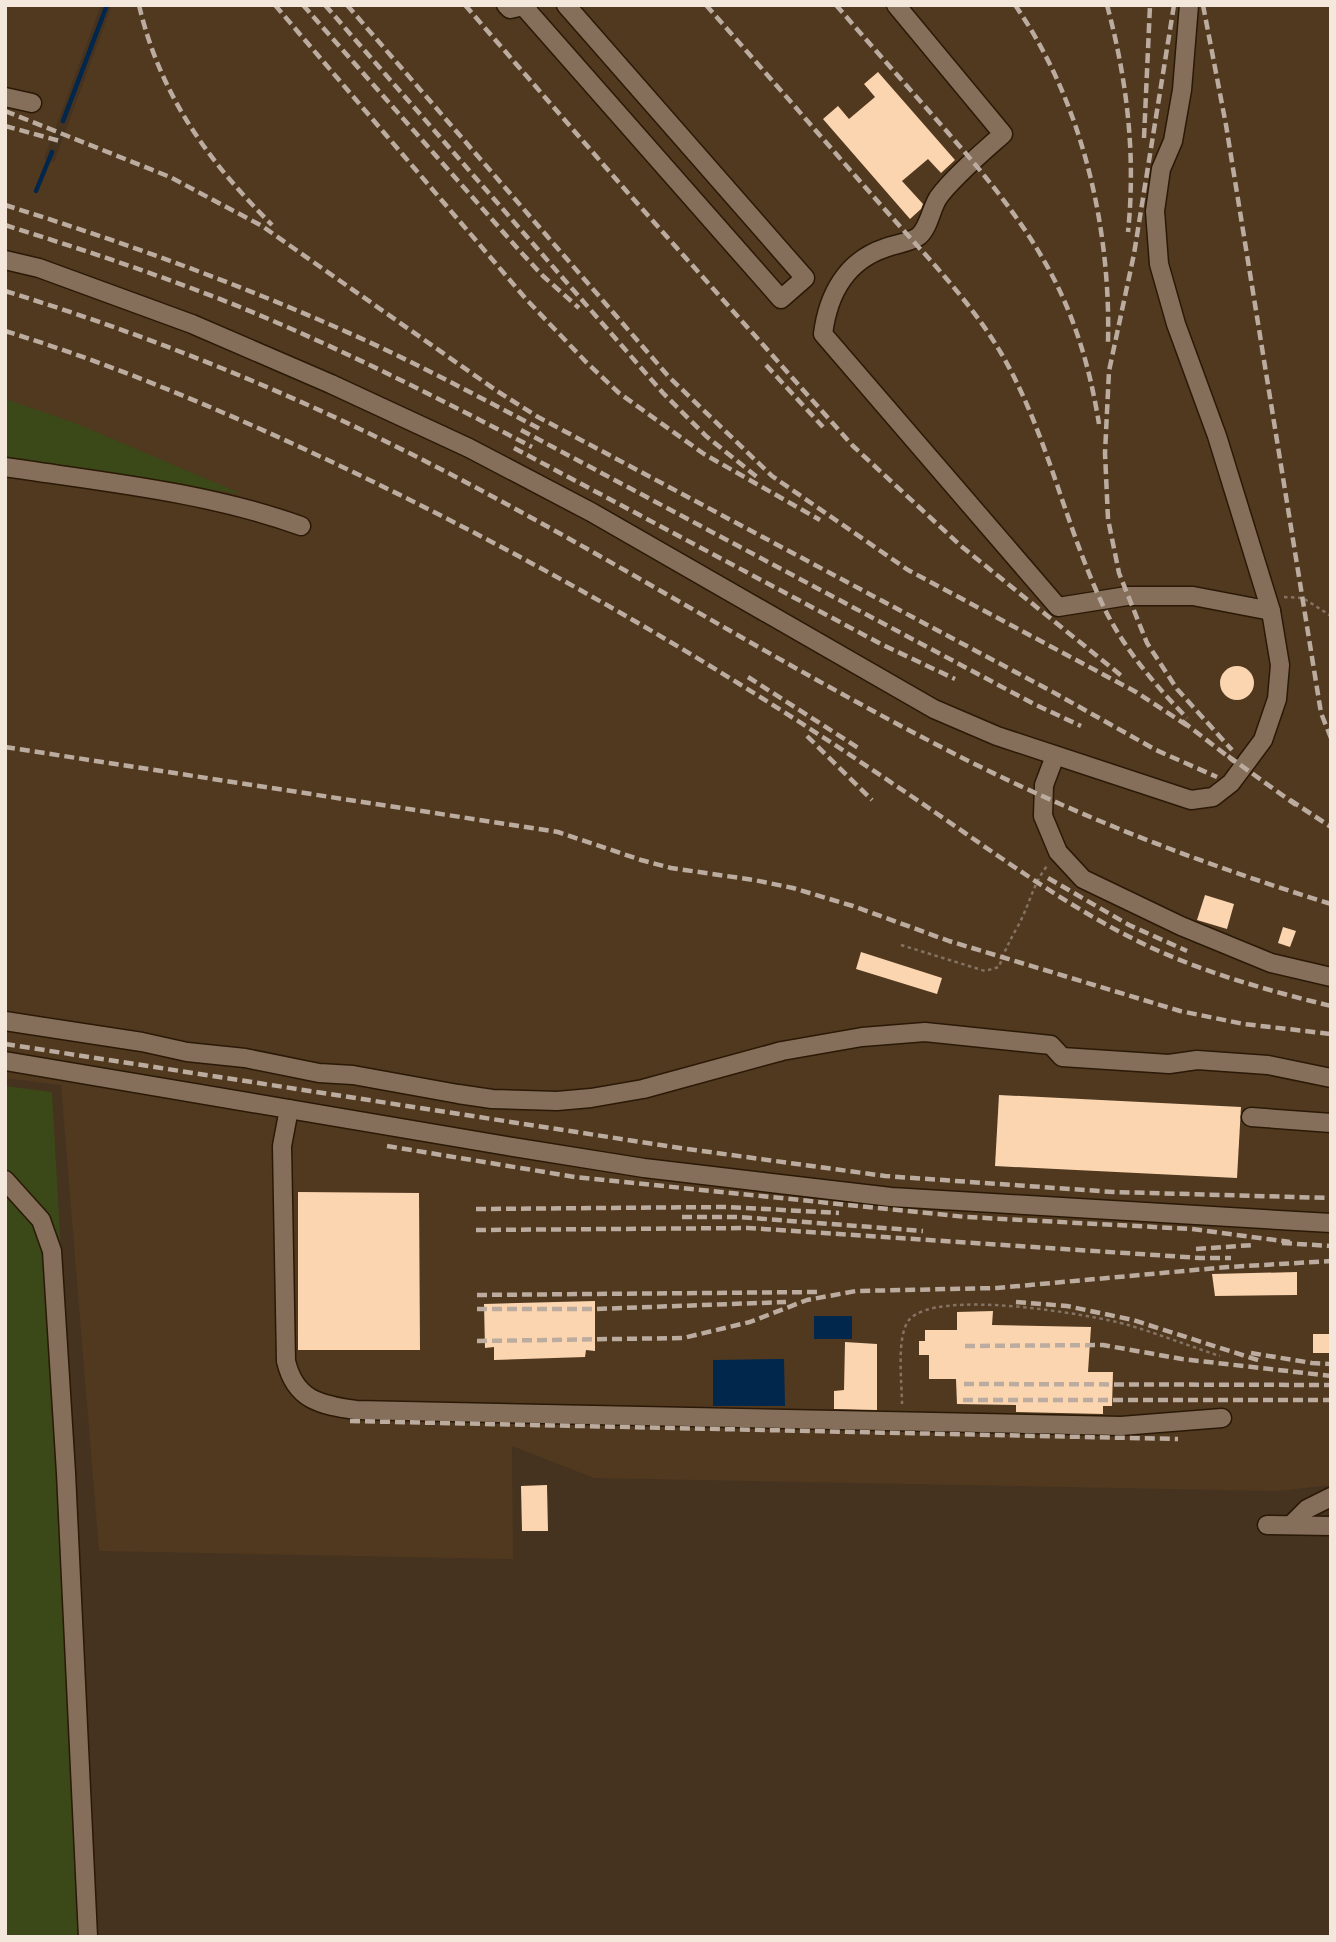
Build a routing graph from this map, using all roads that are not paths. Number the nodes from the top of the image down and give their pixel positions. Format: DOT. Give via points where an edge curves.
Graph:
graph roads {
  1 [pos="506,5"];
  2 [pos="566,5"];
  3 [pos="896,5"];
  4 [pos="1189,5"];
  5 [pos="526,6"];
  6 [pos="5,97"];
  7 [pos="32,103"];
  8 [pos="5,260"];
  9 [pos="5,467"];
  10 [pos="301,526"];
  11 [pos="1269,603"];
  12 [pos="1055,756"];
  13 [pos="1331,977"];
  14 [pos="5,1021"];
  15 [pos="5,1061"];
  16 [pos="1331,1078"];
  17 [pos="289,1108"];
  18 [pos="1251,1117"];
  19 [pos="1331,1123"];
  20 [pos="5,1180"];
  21 [pos="1331,1223"];
  22 [pos="1222,1418"];
  23 [pos="1331,1497"];
  24 [pos="1267,1525"];
  25 [pos="1290,1525"];
  26 [pos="1331,1526"];
  27 [pos="88,1937"];
  1 -- 5 [label="lane" via="510,9"];
  2 -- 5 [label="lane" via="805,278 781,299"];
  3 -- 11 [label="lane" via="1003,134 939,198 922,234 873,252 854,265 834,291 823,334 1058,607 1126,596"];
  4 -- 11 [label="lane" via="1182,90 1155,211 1159,264"];
  6 -- 7 [label="lane"];
  8 -- 12 [label="lane" via="191,324 469,449 591,512 934,709"];
  9 -- 10 [label="lane" via="245,508"];
  11 -- 12 [label="lane" via="1280,666 1277,699 1263,740 1231,783 1213,797 1191,800"];
  12 -- 13 [label="lane" via="1044,785 1043,816 1058,852 1083,879 1272,963"];
  14 -- 16 [label="lane" via="492,1099 591,1098 643,1089 782,1051 925,1032 1051,1045 1062,1058 1268,1065"];
  15 -- 17 [label="lane"];
  17 -- 21 [label="lane" via="644,1168 877,1195"];
  17 -- 22 [label="lane" via="282,1146 286,1361 299,1391 331,1406 1121,1426"];
  18 -- 19 [label="lane"];
  20 -- 27 [label="lane" via="41,1220 52,1251"];
  23 -- 25 [label="lane" via="1307,1509"];
  24 -- 25 [label="lane"];
  25 -- 26 [label="lane"];
}
